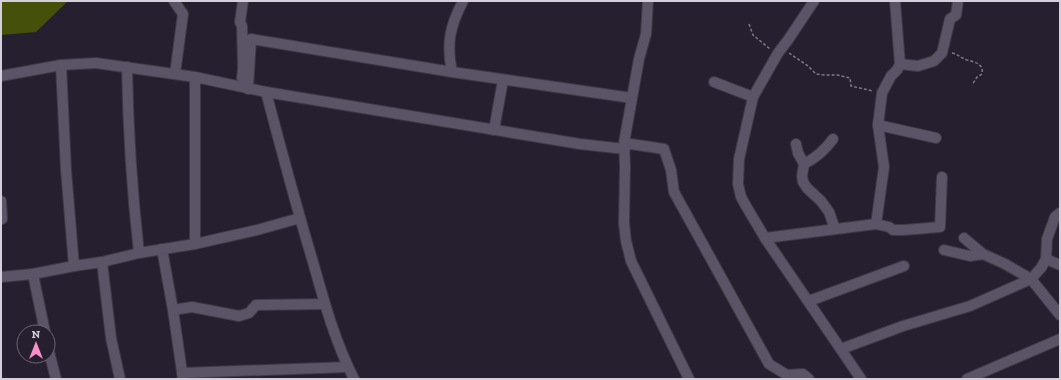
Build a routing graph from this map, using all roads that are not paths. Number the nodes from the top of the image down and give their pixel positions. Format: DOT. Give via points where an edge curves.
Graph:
graph roads {
  1 [pos="174,1"];
  2 [pos="242,1"];
  3 [pos="463,1"];
  4 [pos="648,1"];
  5 [pos="814,1"];
  6 [pos="895,1"];
  7 [pos="958,1"];
  8 [pos="245,38"];
  9 [pos="900,64"];
  10 [pos="61,65"];
  11 [pos="128,67"];
  12 [pos="452,72"];
  13 [pos="175,74"];
  14 [pos="1,76"];
  15 [pos="195,77"];
  16 [pos="242,77"];
  17 [pos="503,80"];
  18 [pos="714,82"];
  19 [pos="236,86"];
  20 [pos="248,89"];
  21 [pos="266,92"];
  22 [pos="752,97"];
  23 [pos="632,98"];
  24 [pos="878,125"];
  25 [pos="494,130"];
  26 [pos="936,138"];
  27 [pos="832,139"];
  28 [pos="796,144"];
  29 [pos="625,146"];
  30 [pos="804,164"];
  31 [pos="942,177"];
  32 [pos="1,201"];
  33 [pos="1060,213"];
  34 [pos="300,218"];
  35 [pos="2,219"];
  36 [pos="876,224"];
  37 [pos="835,229"];
  38 [pos="765,238"];
  39 [pos="964,238"];
  40 [pos="195,244"];
  41 [pos="162,249"];
  42 [pos="944,250"];
  43 [pos="139,253"];
  44 [pos="983,254"];
  45 [pos="1046,259"];
  46 [pos="102,262"];
  47 [pos="1060,265"];
  48 [pos="74,266"];
  49 [pos="904,266"];
  50 [pos="33,274"];
  51 [pos="1,277"];
  52 [pos="1031,279"];
  53 [pos="809,301"];
  54 [pos="325,304"];
  55 [pos="173,310"];
  56 [pos="1060,315"];
  57 [pos="43,324"];
  58 [pos="1060,339"];
  59 [pos="841,349"];
  60 [pos="52,364"];
  61 [pos="348,367"];
  62 [pos="182,376"];
  63 [pos="56,379"];
  64 [pos="120,379"];
  65 [pos="354,379"];
  66 [pos="689,379"];
  67 [pos="809,379"];
  68 [pos="862,379"];
  69 [pos="968,379"];
  1 -- 13 [label="street" via="183,14"];
  2 -- 8 [label="street" via="240,22"];
  3 -- 12 [label="street" via="450,31 449,60"];
  4 -- 23 [label="street" via="646,34"];
  5 -- 22 [label="street" via="778,53"];
  6 -- 9 [label="street"];
  7 -- 9 [label="street" via="956,15 950,19 942,53 934,61 918,66"];
  8 -- 12 [label="street"];
  8 -- 16 [label="street"];
  8 -- 20 [label="street"];
  9 -- 24 [label="street" via="882,93"];
  10 -- 11 [label="street" via="96,63"];
  10 -- 14 [label="street"];
  10 -- 48 [label="street"];
  11 -- 13 [label="street"];
  11 -- 43 [label="street" via="132,190"];
  12 -- 17 [label="street"];
  13 -- 15 [label="street"];
  15 -- 19 [label="street"];
  15 -- 40 [label="street"];
  16 -- 19 [label="street"];
  16 -- 20 [label="street"];
  17 -- 23 [label="street"];
  17 -- 25 [label="street"];
  18 -- 22 [label="street"];
  19 -- 20 [label="street"];
  20 -- 21 [label="street"];
  21 -- 25 [label="street"];
  21 -- 34 [label="street"];
  22 -- 38 [label="street" via="739,159 738,184 746,206"];
  23 -- 29 [label="street"];
  24 -- 26 [label="street"];
  24 -- 36 [label="street" via="884,168"];
  25 -- 29 [label="street" via="580,144"];
  27 -- 30 [label="street" via="816,158"];
  28 -- 30 [label="street"];
  29 -- 66 [label="street" via="624,223 631,261"];
  29 -- 67 [label="street" via="664,149 672,170 674,192 769,364 787,375 803,374"];
  30 -- 37 [label="street" via="803,182 830,212"];
  31 -- 36 [label="street" via="940,227 893,230"];
  32 -- 35 [label="street"];
  33 -- 45 [label="street" via="1055,217 1047,239"];
  34 -- 40 [label="street"];
  34 -- 54 [label="street"];
  36 -- 37 [label="street"];
  37 -- 38 [label="street"];
  38 -- 53 [label="street"];
  39 -- 44 [label="street"];
  40 -- 41 [label="street"];
  41 -- 43 [label="street"];
  41 -- 55 [label="street"];
  42 -- 44 [label="street" via="970,256"];
  43 -- 46 [label="street"];
  44 -- 52 [label="street"];
  45 -- 47 [label="street"];
  45 -- 52 [label="street"];
  46 -- 48 [label="street"];
  46 -- 64 [label="street" via="111,338"];
  48 -- 50 [label="street"];
  49 -- 53 [label="street"];
  50 -- 51 [label="street"];
  50 -- 57 [label="street"];
  52 -- 56 [label="street"];
  52 -- 59 [label="street" via="970,306 903,326"];
  53 -- 59 [label="street"];
  54 -- 55 [label="street" via="256,305 249,313 239,316 192,307"];
  54 -- 61 [label="street"];
  55 -- 62 [label="street"];
  58 -- 69 [label="street"];
  59 -- 68 [label="street"];
  60 -- 63 [label="street"];
  61 -- 62 [label="street"];
  61 -- 65 [label="street"];
}
